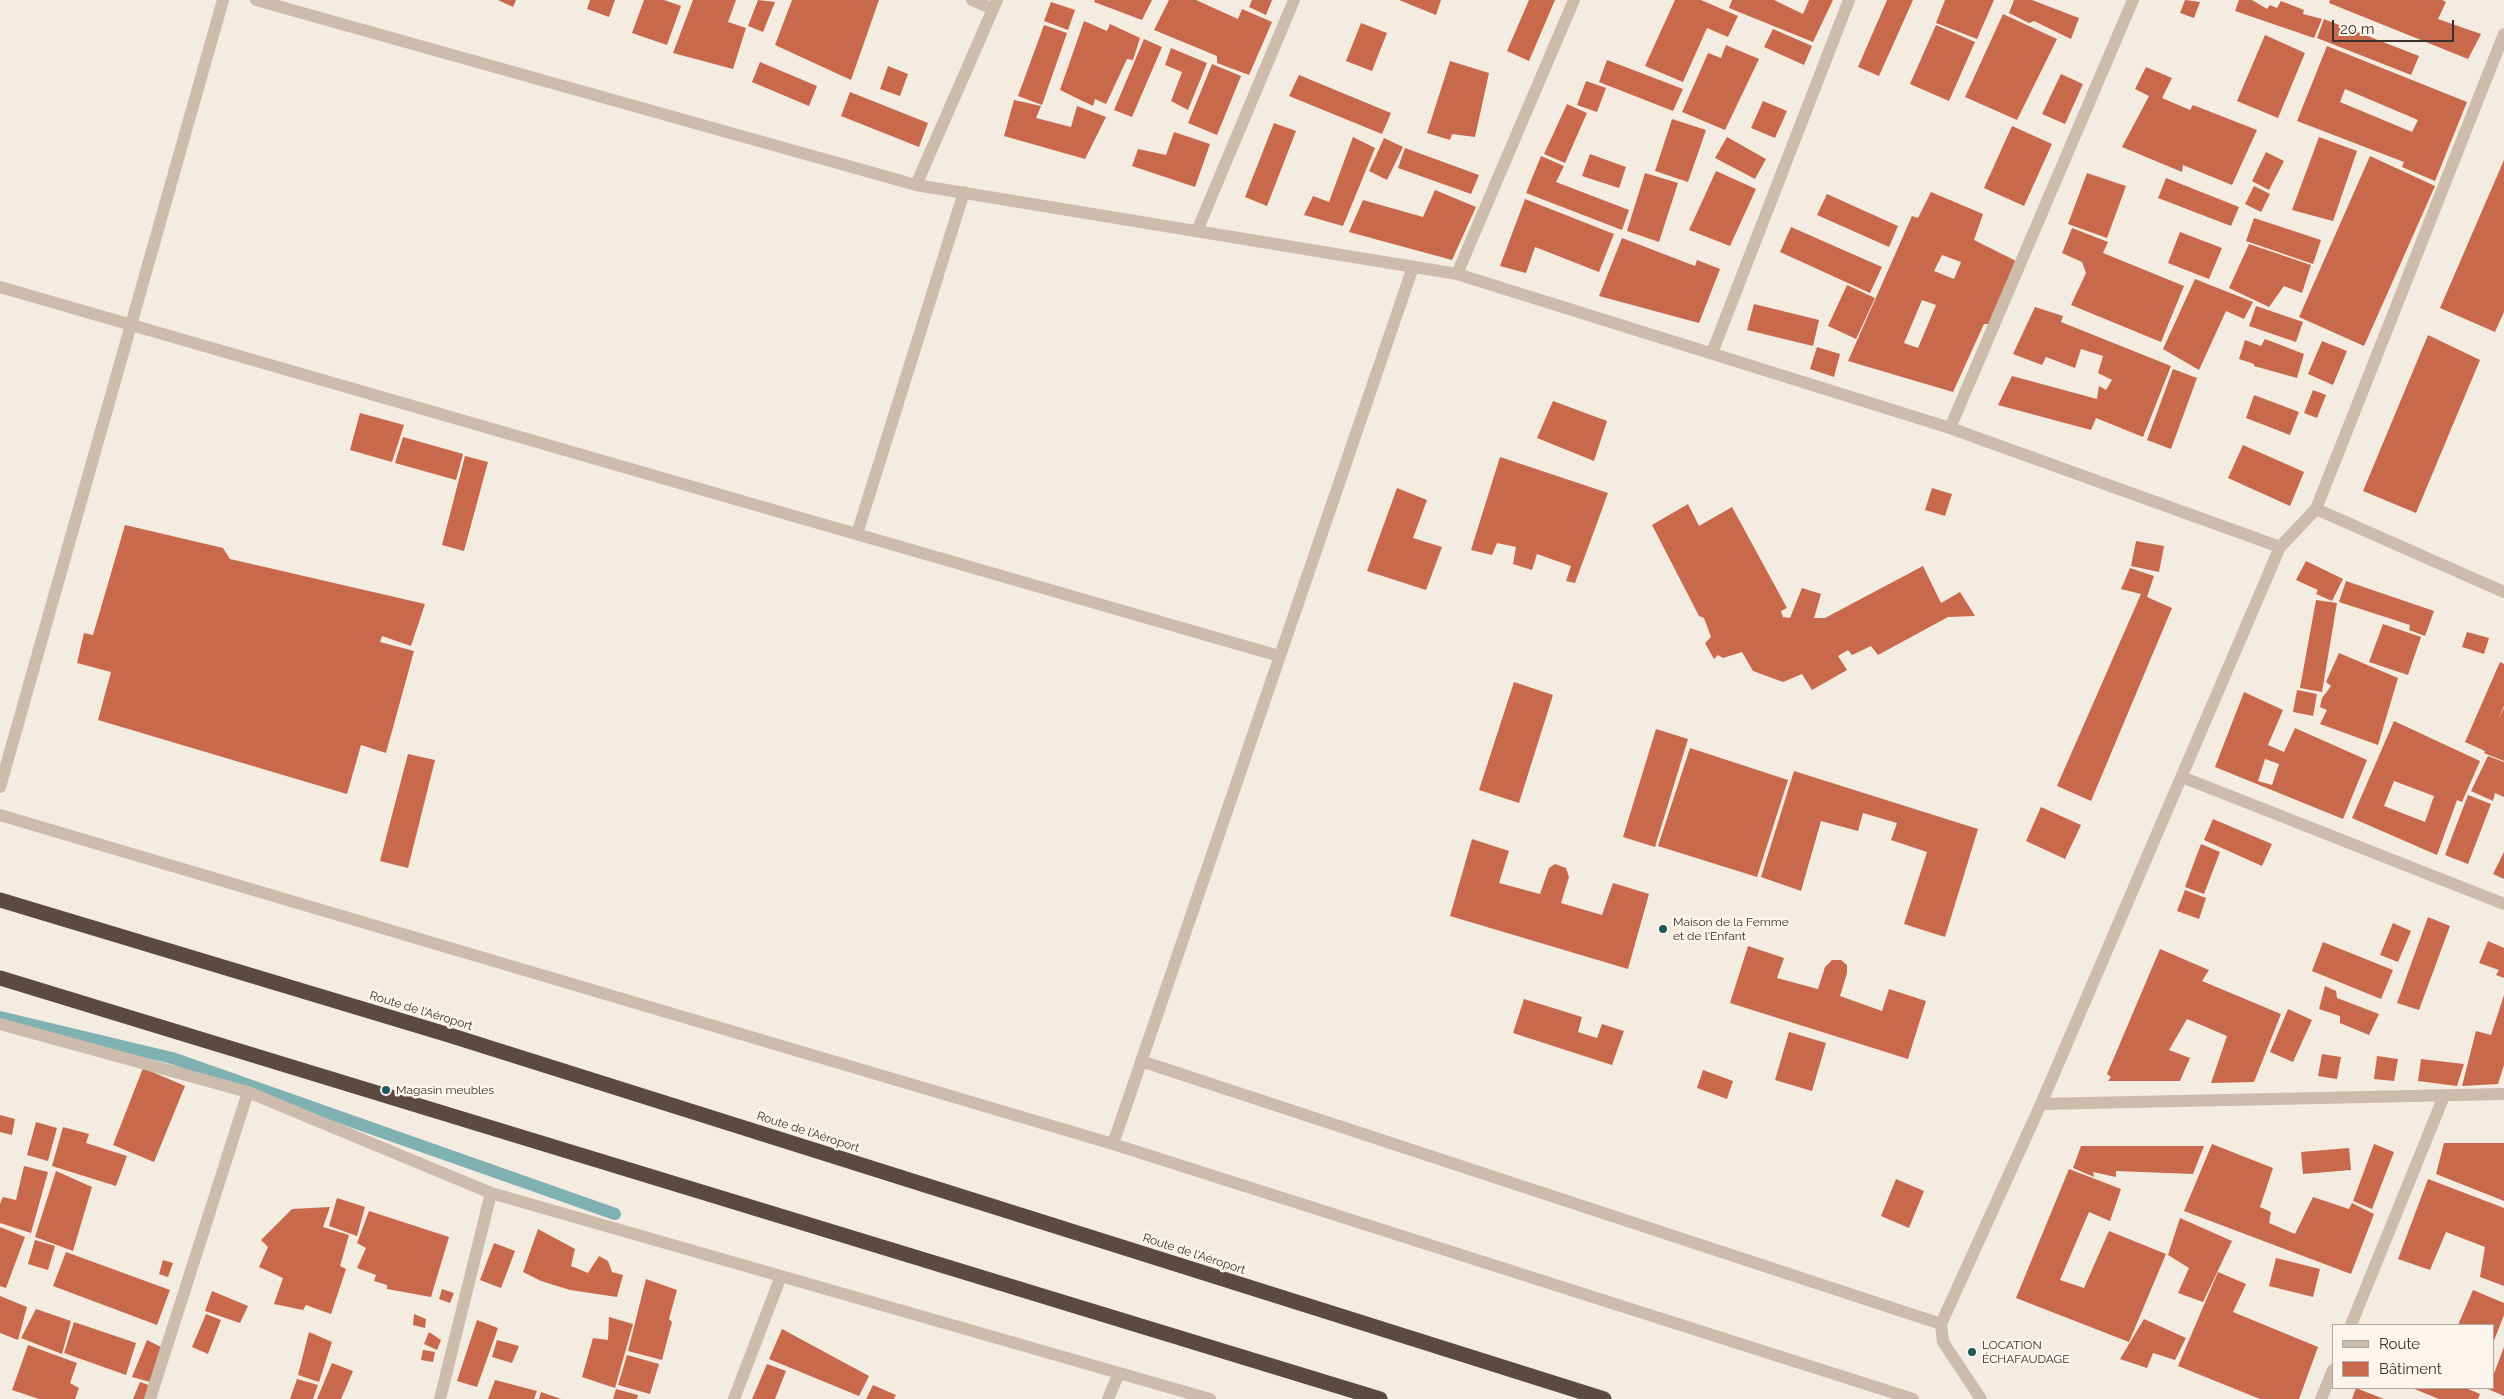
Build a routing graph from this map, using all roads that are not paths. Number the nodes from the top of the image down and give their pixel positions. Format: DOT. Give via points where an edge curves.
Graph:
graph roads {
  1 [pos="222,0"];
  2 [pos="256,0"];
  3 [pos="972,0"];
  4 [pos="1294,0"];
  5 [pos="1574,0"];
  6 [pos="1849,0"];
  7 [pos="2133,0"];
  8 [pos="995,4"];
  9 [pos="2504,34"];
  10 [pos="916,185"];
  11 [pos="964,192"];
  12 [pos="1197,231"];
  13 [pos="1413,268"];
  14 [pos="1457,274"];
  15 [pos="0,287"];
  16 [pos="132,325"];
  17 [pos="1712,353"];
  18 [pos="1950,428"];
  19 [pos="2316,509"];
  20 [pos="857,534"];
  21 [pos="2280,546"];
  22 [pos="2504,592"];
  23 [pos="1279,656"];
  24 [pos="2182,777"];
  25 [pos="0,787"];
  26 [pos="0,815"];
  27 [pos="0,900"];
  28 [pos="2504,904"];
  29 [pos="0,978"];
  30 [pos="0,1024"];
  31 [pos="1141,1062"];
  32 [pos="248,1092"];
  33 [pos="2504,1094"];
  34 [pos="2444,1096"];
  35 [pos="2041,1104"];
  36 [pos="1113,1144"];
  37 [pos="491,1193"];
  38 [pos="781,1276"];
  39 [pos="1941,1324"];
  40 [pos="2351,1324"];
  41 [pos="2332,1372"];
  42 [pos="1119,1373"];
  43 [pos="150,1399"];
  44 [pos="440,1399"];
  45 [pos="734,1399"];
  46 [pos="1108,1399"];
  47 [pos="1210,1399"];
  48 [pos="1380,1399"];
  49 [pos="1604,1399"];
  50 [pos="1913,1399"];
  51 [pos="1981,1399"];
  52 [pos="2321,1399"];
  1 -- 16 [label="street"];
  2 -- 10 [label="street"];
  3 -- 8 [label="street"];
  4 -- 12 [label="street"];
  5 -- 14 [label="street"];
  6 -- 17 [label="street"];
  7 -- 18 [label="street"];
  8 -- 10 [label="street"];
  9 -- 19 [label="street"];
  10 -- 11 [label="street"];
  11 -- 12 [label="street"];
  11 -- 20 [label="street"];
  12 -- 13 [label="street"];
  13 -- 14 [label="street"];
  13 -- 23 [label="street"];
  14 -- 17 [label="street"];
  15 -- 16 [label="street"];
  16 -- 20 [label="street"];
  16 -- 25 [label="street"];
  17 -- 18 [label="street"];
  18 -- 21 [label="street"];
  19 -- 21 [label="street"];
  19 -- 22 [label="street"];
  20 -- 23 [label="street"];
  21 -- 24 [label="street"];
  23 -- 31 [label="street"];
  24 -- 28 [label="street"];
  24 -- 35 [label="street"];
  26 -- 36 [label="street"];
  27 -- 49 [label="highway, Route de l'Aéroport" via="450,1035"];
  29 -- 48 [label="highway"];
  30 -- 32 [label="street"];
  31 -- 36 [label="street"];
  31 -- 39 [label="street"];
  32 -- 37 [label="street"];
  32 -- 43 [label="street"];
  33 -- 34 [label="street"];
  34 -- 35 [label="street"];
  34 -- 40 [label="street"];
  35 -- 39 [label="street"];
  36 -- 50 [label="street"];
  37 -- 38 [label="street"];
  37 -- 44 [label="street"];
  38 -- 42 [label="street"];
  38 -- 45 [label="street"];
  39 -- 51 [label="street" via="1943,1342"];
  41 -- 52 [label="street"];
  42 -- 46 [label="street"];
  42 -- 47 [label="street"];
}
